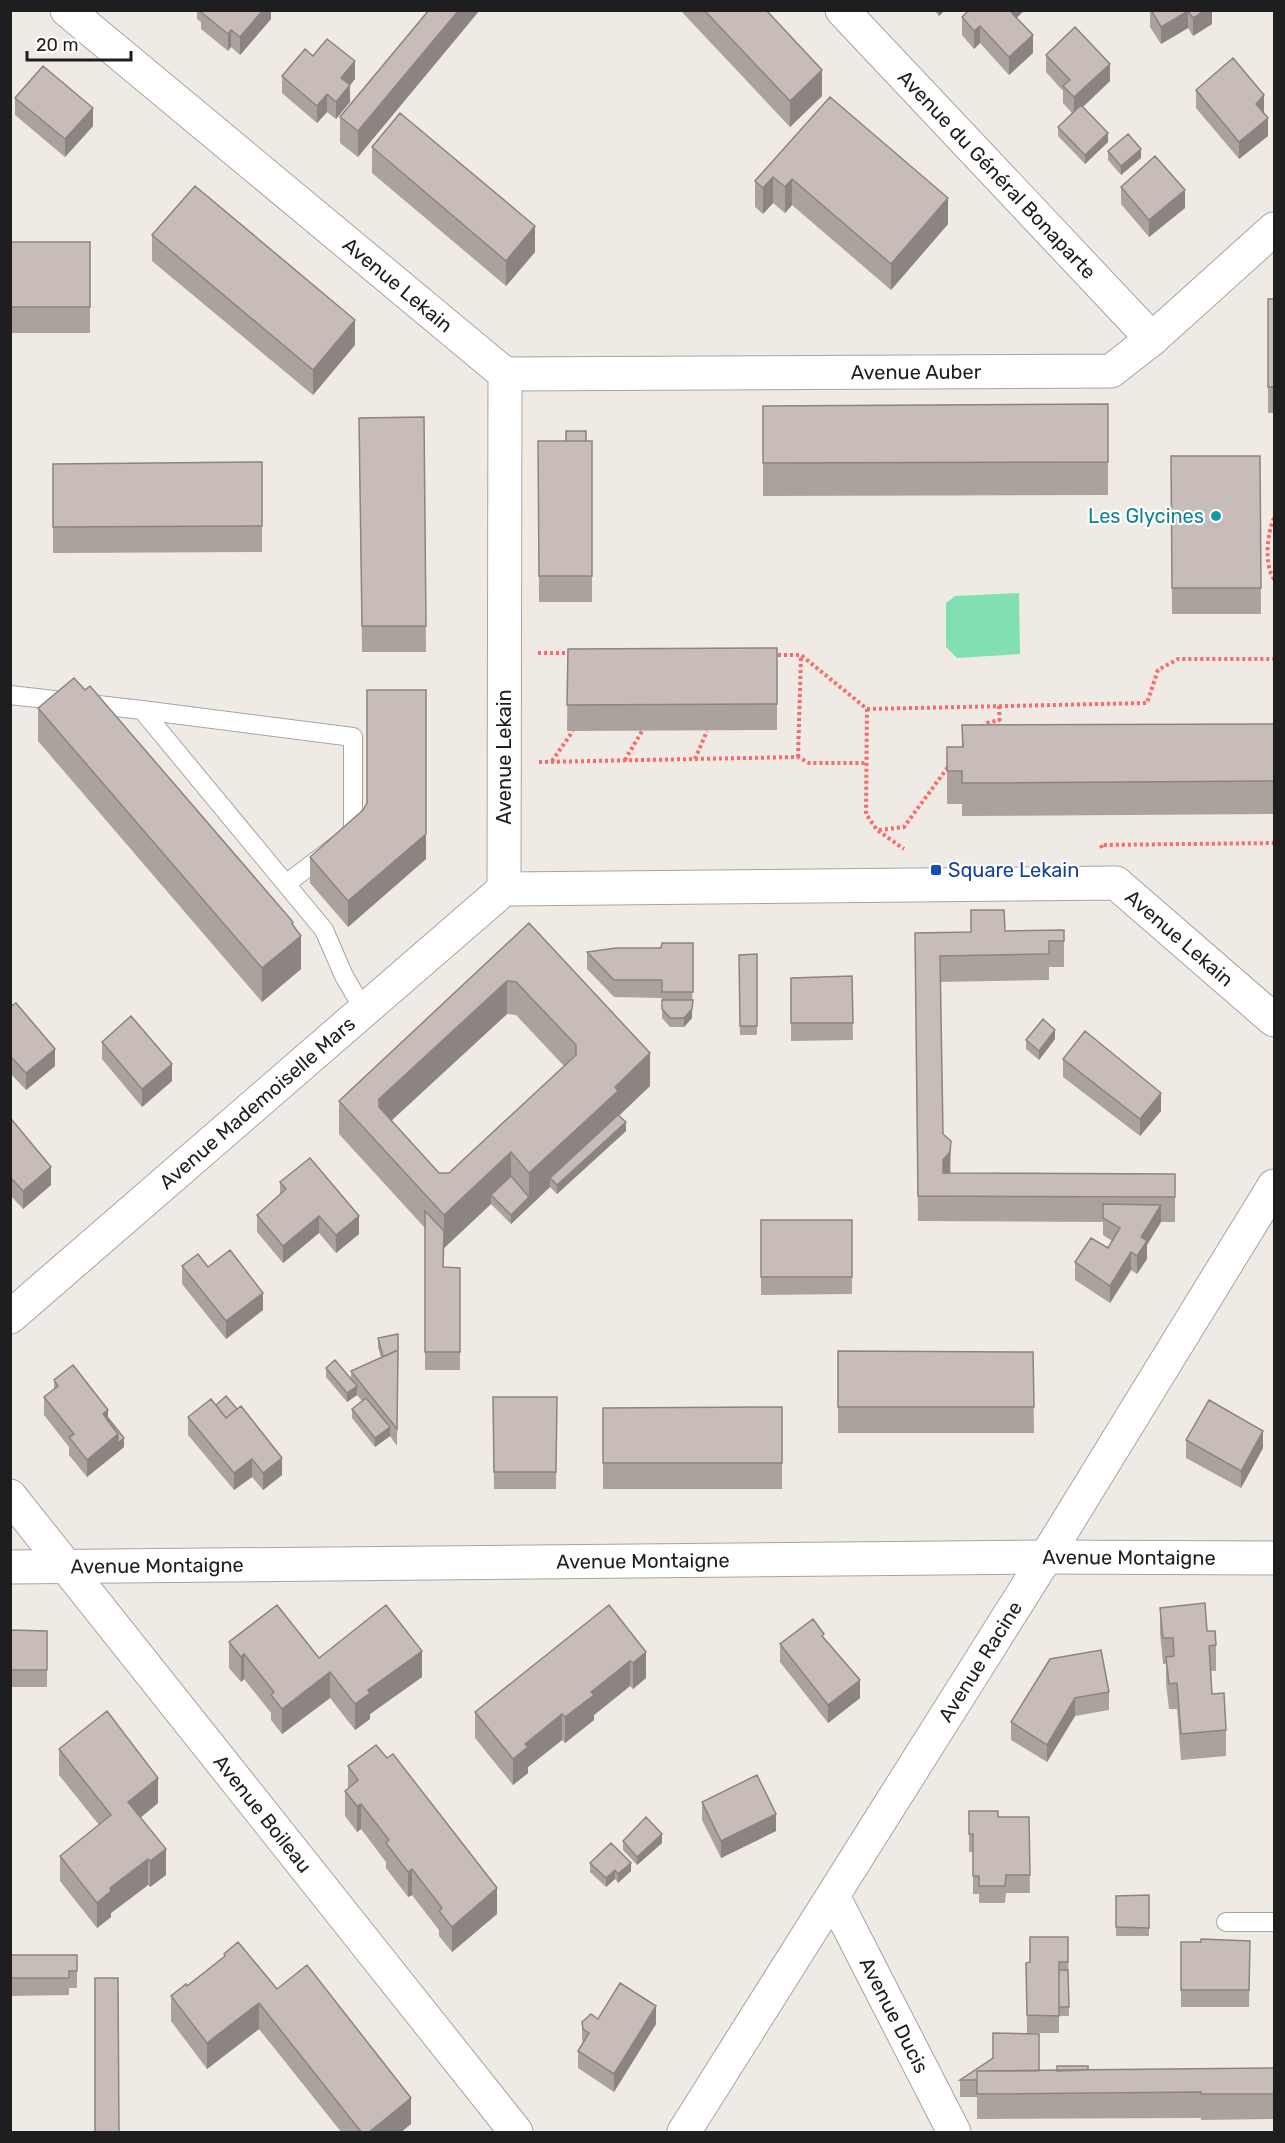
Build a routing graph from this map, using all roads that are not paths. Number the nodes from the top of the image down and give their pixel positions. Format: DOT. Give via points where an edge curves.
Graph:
graph roads {
  1 [pos="67,10"];
  2 [pos="842,10"];
  3 [pos="1275,229"];
  4 [pos="1152,339"];
  5 [pos="505,374"];
  6 [pos="10,695"];
  7 [pos="142,710"];
  8 [pos="286,884"];
  9 [pos="504,889"];
  10 [pos="364,1010"];
  11 [pos="1275,1020"];
  12 [pos="1275,1186"];
  13 [pos="10,1317"];
  14 [pos="10,1496"];
  15 [pos="1046,1557"];
  16 [pos="1275,1558"];
  17 [pos="10,1567"];
  18 [pos="67,1568"];
  19 [pos="833,1896"];
  20 [pos="1275,1922"];
  21 [pos="1227,1923"];
  22 [pos="516,2133"];
  23 [pos="684,2133"];
  24 [pos="954,2133"];
  1 -- 5 [label="street, Avenue Lekain"];
  2 -- 4 [label="street, Avenue du Général Bonaparte"];
  3 -- 4 [label="street, Avenue Auber"];
  4 -- 5 [label="street, Avenue Auber" via="1111,371"];
  5 -- 9 [label="street, Avenue Lekain"];
  6 -- 7 [label="lane"];
  7 -- 8 [label="lane"];
  7 -- 8 [label="lane" via="353,737 353,833"];
  8 -- 10 [label="lane" via="324,930"];
  9 -- 10 [label="street, Avenue Mademoiselle Mars"];
  9 -- 11 [label="street, Avenue Lekain" via="1116,883"];
  10 -- 13 [label="street, Avenue Mademoiselle Mars"];
  12 -- 15 [label="street, Avenue Racine"];
  14 -- 18 [label="street, Avenue Boileau"];
  15 -- 16 [label="street, Avenue Montaigne"];
  15 -- 18 [label="street, Avenue Montaigne"];
  15 -- 19 [label="street, Avenue Racine"];
  17 -- 18 [label="street, Avenue Montaigne"];
  18 -- 22 [label="street, Avenue Boileau"];
  19 -- 23 [label="street, Avenue Racine"];
  19 -- 24 [label="street, Avenue Ducis"];
  20 -- 21 [label="lane"];
}
